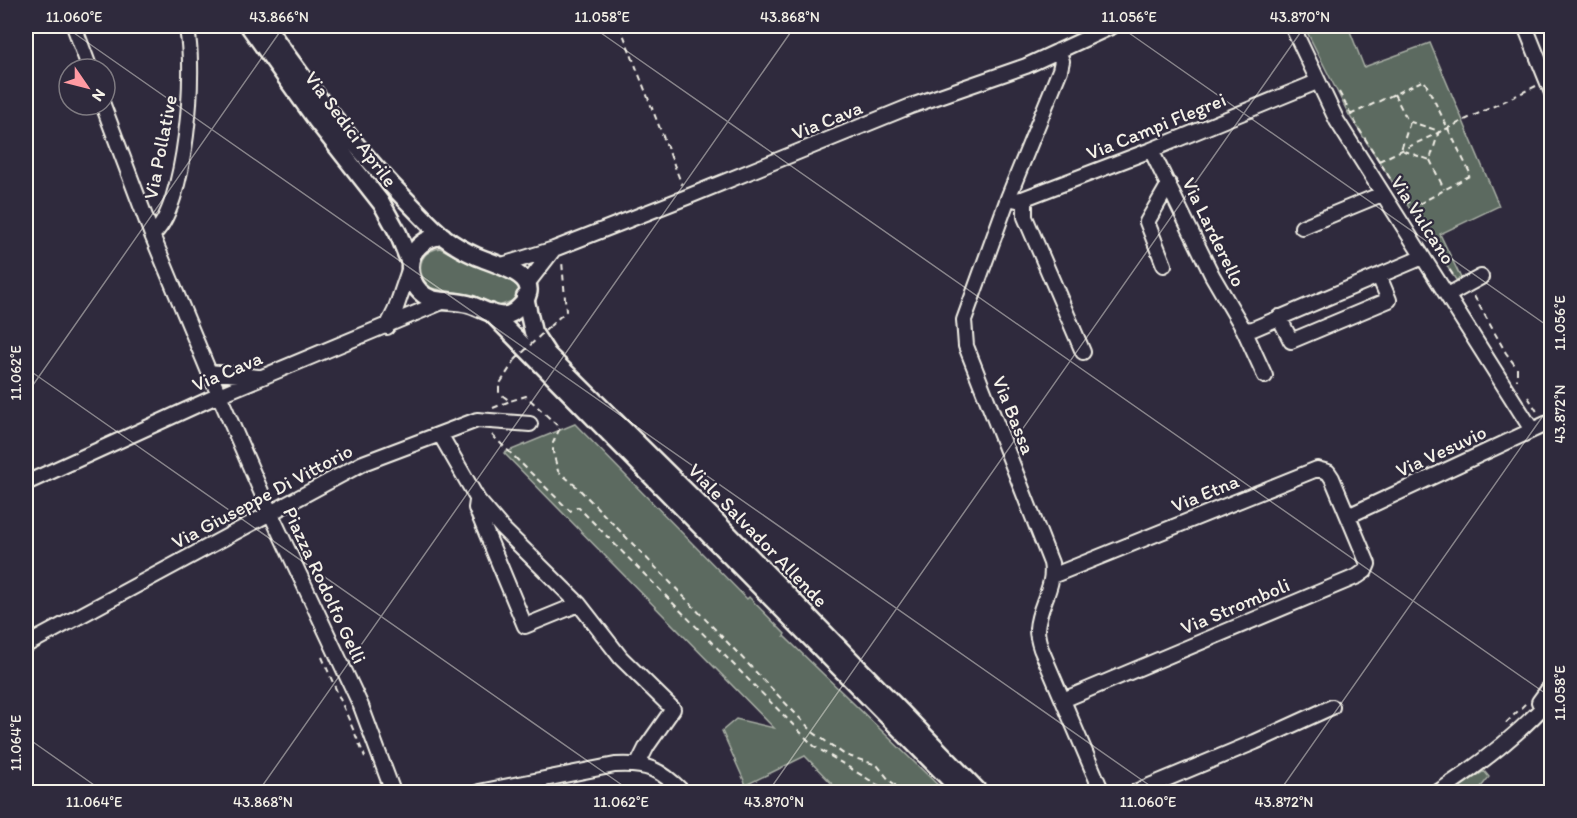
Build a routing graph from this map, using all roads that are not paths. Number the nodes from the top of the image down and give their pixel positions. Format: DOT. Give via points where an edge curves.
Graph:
graph roads {
  1 [pos="74,26"];
  2 [pos="186,26"];
  3 [pos="249,26"];
  4 [pos="266,26"];
  5 [pos="1292,26"];
  6 [pos="1525,26"];
  7 [pos="1119,28"];
  8 [pos="1090,31"];
  9 [pos="1058,51"];
  10 [pos="86,57"];
  11 [pos="1317,82"];
  12 [pos="1549,87"];
  13 [pos="108,117"];
  14 [pos="1151,150"];
  15 [pos="1169,184"];
  16 [pos="1382,194"];
  17 [pos="1008,198"];
  18 [pos="1025,198"];
  19 [pos="1302,227"];
  20 [pos="152,235"];
  21 [pos="443,236"];
  22 [pos="554,249"];
  23 [pos="1423,258"];
  24 [pos="1164,265"];
  25 [pos="410,266"];
  26 [pos="502,266"];
  27 [pos="1379,276"];
  28 [pos="1481,277"];
  29 [pos="526,291"];
  30 [pos="1448,295"];
  31 [pos="447,300"];
  32 [pos="490,312"];
  33 [pos="1279,317"];
  34 [pos="387,327"];
  35 [pos="1244,330"];
  36 [pos="1083,352"];
  37 [pos="209,372"];
  38 [pos="1265,376"];
  39 [pos="260,377"];
  40 [pos="219,395"];
  41 [pos="530,424"];
  42 [pos="1543,425"];
  43 [pos="440,434"];
  44 [pos="26,483"];
  45 [pos="478,500"];
  46 [pos="270,512"];
  47 [pos="1348,516"];
  48 [pos="1052,576"];
  49 [pos="579,604"];
  50 [pos="26,645"];
  51 [pos="1551,684"];
  52 [pos="1551,697"];
  53 [pos="1063,699"];
  54 [pos="1332,707"];
  55 [pos="1519,731"];
  56 [pos="638,764"];
  57 [pos="1435,786"];
  58 [pos="393,792"];
  59 [pos="479,792"];
  60 [pos="683,792"];
  61 [pos="962,792"];
  62 [pos="979,792"];
  63 [pos="1102,792"];
  64 [pos="1135,792"];
  1 -- 10 [label="street"];
  2 -- 20 [label="street, Via Pollative" via="190,62 188,126 164,222"];
  3 -- 25 [label="main road, Via Sedici Aprile" via="382,204"];
  4 -- 21 [label="main road, Via Sedici Aprile" via="351,140"];
  5 -- 11 [label="street, Via Vulcano"];
  6 -- 12 [label="street"];
  7 -- 8 [label="street, Via Cava"];
  8 -- 9 [label="street, Via Cava"];
  9 -- 17 [label="street, Via Bassa" via="1060,70"];
  9 -- 22 [label="street, Via Cava"];
  11 -- 14 [label="street, Via Campi Flegrei"];
  11 -- 16 [label="street, Via Vulcano"];
  13 -- 20 [label="street, Via Pollative"];
  14 -- 15 [label="street, Via Larderello"];
  14 -- 18 [label="street, Via Campi Flegrei"];
  15 -- 24 [label="street" via="1147,222"];
  15 -- 35 [label="street, Via Larderello" via="1212,275"];
  16 -- 19 [label="street"];
  16 -- 23 [label="street, Via Vulcano"];
  17 -- 18 [label="street, Via Campi Flegrei"];
  17 -- 48 [label="street, Via Bassa" via="964,320 964,334 1051,562"];
  18 -- 36 [label="street" via="1025,217"];
  20 -- 37 [label="street, Via Pollative"];
  21 -- 25 [label="main road" via="422,243"];
  21 -- 26 [label="main road, Via Sedici Aprile" via="475,256"];
  22 -- 26 [label="street, Via Cava"];
  22 -- 29 [label="street"];
  23 -- 27 [label="street"];
  23 -- 30 [label="street, Via Vulcano"];
  25 -- 31 [label="main road, Via Sedici Aprile" via="412,280 422,293"];
  25 -- 34 [label="street"];
  26 -- 29 [label="main road, Via Sedici Aprile" via="515,271"];
  27 -- 33 [label="street"];
  27 -- 33 [label="street" via="1389,300 1290,341"];
  28 -- 30 [label="street"];
  29 -- 32 [label="main road" via="511,314"];
  29 -- 62 [label="main road, Viale Salvador Allende" via="533,332 548,355 712,517"];
  30 -- 42 [label="street, Via Vulcano"];
  31 -- 32 [label="main road, Via Sedici Aprile"];
  31 -- 34 [label="street, Via Cava"];
  32 -- 61 [label="main road, Viale Salvador Allende"];
  33 -- 35 [label="street"];
  34 -- 39 [label="street, Via Cava"];
  35 -- 38 [label="street, Via Larderello"];
  37 -- 39 [label="street"];
  37 -- 40 [label="street, Via Pollative"];
  39 -- 40 [label="street, Via Cava"];
  40 -- 44 [label="street, Via Cava"];
  40 -- 46 [label="street, Piazza Rodolfo Gelli"];
  41 -- 43 [label="street, Via Giuseppe Di Vittorio" via="477,420"];
  42 -- 47 [label="street, Via Vesuvio"];
  43 -- 45 [label="street"];
  43 -- 46 [label="street, Via Giuseppe Di Vittorio" via="363,463"];
  45 -- 49 [label="street"];
  45 -- 49 [label="street" via="476,508 525,626"];
  46 -- 50 [label="street, Via Giuseppe Di Vittorio"];
  46 -- 58 [label="street, Piazza Rodolfo Gelli" via="361,706"];
  47 -- 48 [label="street, Via Etna" via="1332,478 1328,472 1317,469"];
  47 -- 53 [label="street, Via Stromboli" via="1366,557 1365,571"];
  48 -- 53 [label="street" via="1037,632"];
  49 -- 56 [label="street" via="621,658 673,710"];
  51 -- 55 [label="street"];
  52 -- 55 [label="street"];
  53 -- 63 [label="street"];
  54 -- 64 [label="street"];
  55 -- 57 [label="street" via="1473,769"];
  56 -- 59 [label="street" via="615,765"];
  56 -- 60 [label="street" via="654,769"];
}
